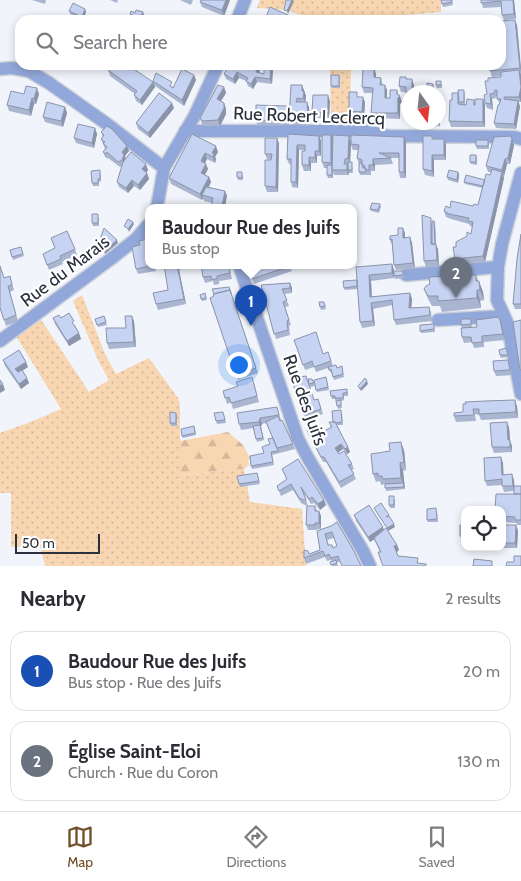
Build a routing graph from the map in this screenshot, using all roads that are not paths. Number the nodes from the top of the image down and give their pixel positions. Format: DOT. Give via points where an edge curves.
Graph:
graph roads {
  1 [pos="245,0"];
  2 [pos="239,15"];
  3 [pos="0,69"];
  4 [pos="15,69"];
  5 [pos="23,70"];
  6 [pos="216,70"];
  7 [pos="185,131"];
  8 [pos="521,140"];
  9 [pos="164,168"];
  10 [pos="521,173"];
  11 [pos="158,204"];
  12 [pos="145,228"];
  13 [pos="498,267"];
  14 [pos="239,269"];
  15 [pos="406,275"];
  16 [pos="504,316"];
  17 [pos="438,320"];
  18 [pos="0,341"];
  19 [pos="518,398"];
  20 [pos="370,566"];
  1 -- 2 [label="street"];
  3 -- 4 [label="street"];
  5 -- 9 [label="street" via="49,83"];
  6 -- 7 [label="street"];
  7 -- 8 [label="street, Rue Robert Leclercq" via="367,131 388,136 514,137"];
  7 -- 9 [label="street"];
  9 -- 11 [label="street"];
  10 -- 13 [label="street"];
  12 -- 18 [label="street, Rue du Marais" via="112,258"];
  13 -- 15 [label="street"];
  13 -- 16 [label="street" via="497,300"];
  14 -- 20 [label="street, Rue des Juifs" via="296,434"];
  16 -- 17 [label="street"];
  16 -- 19 [label="street"];
}
